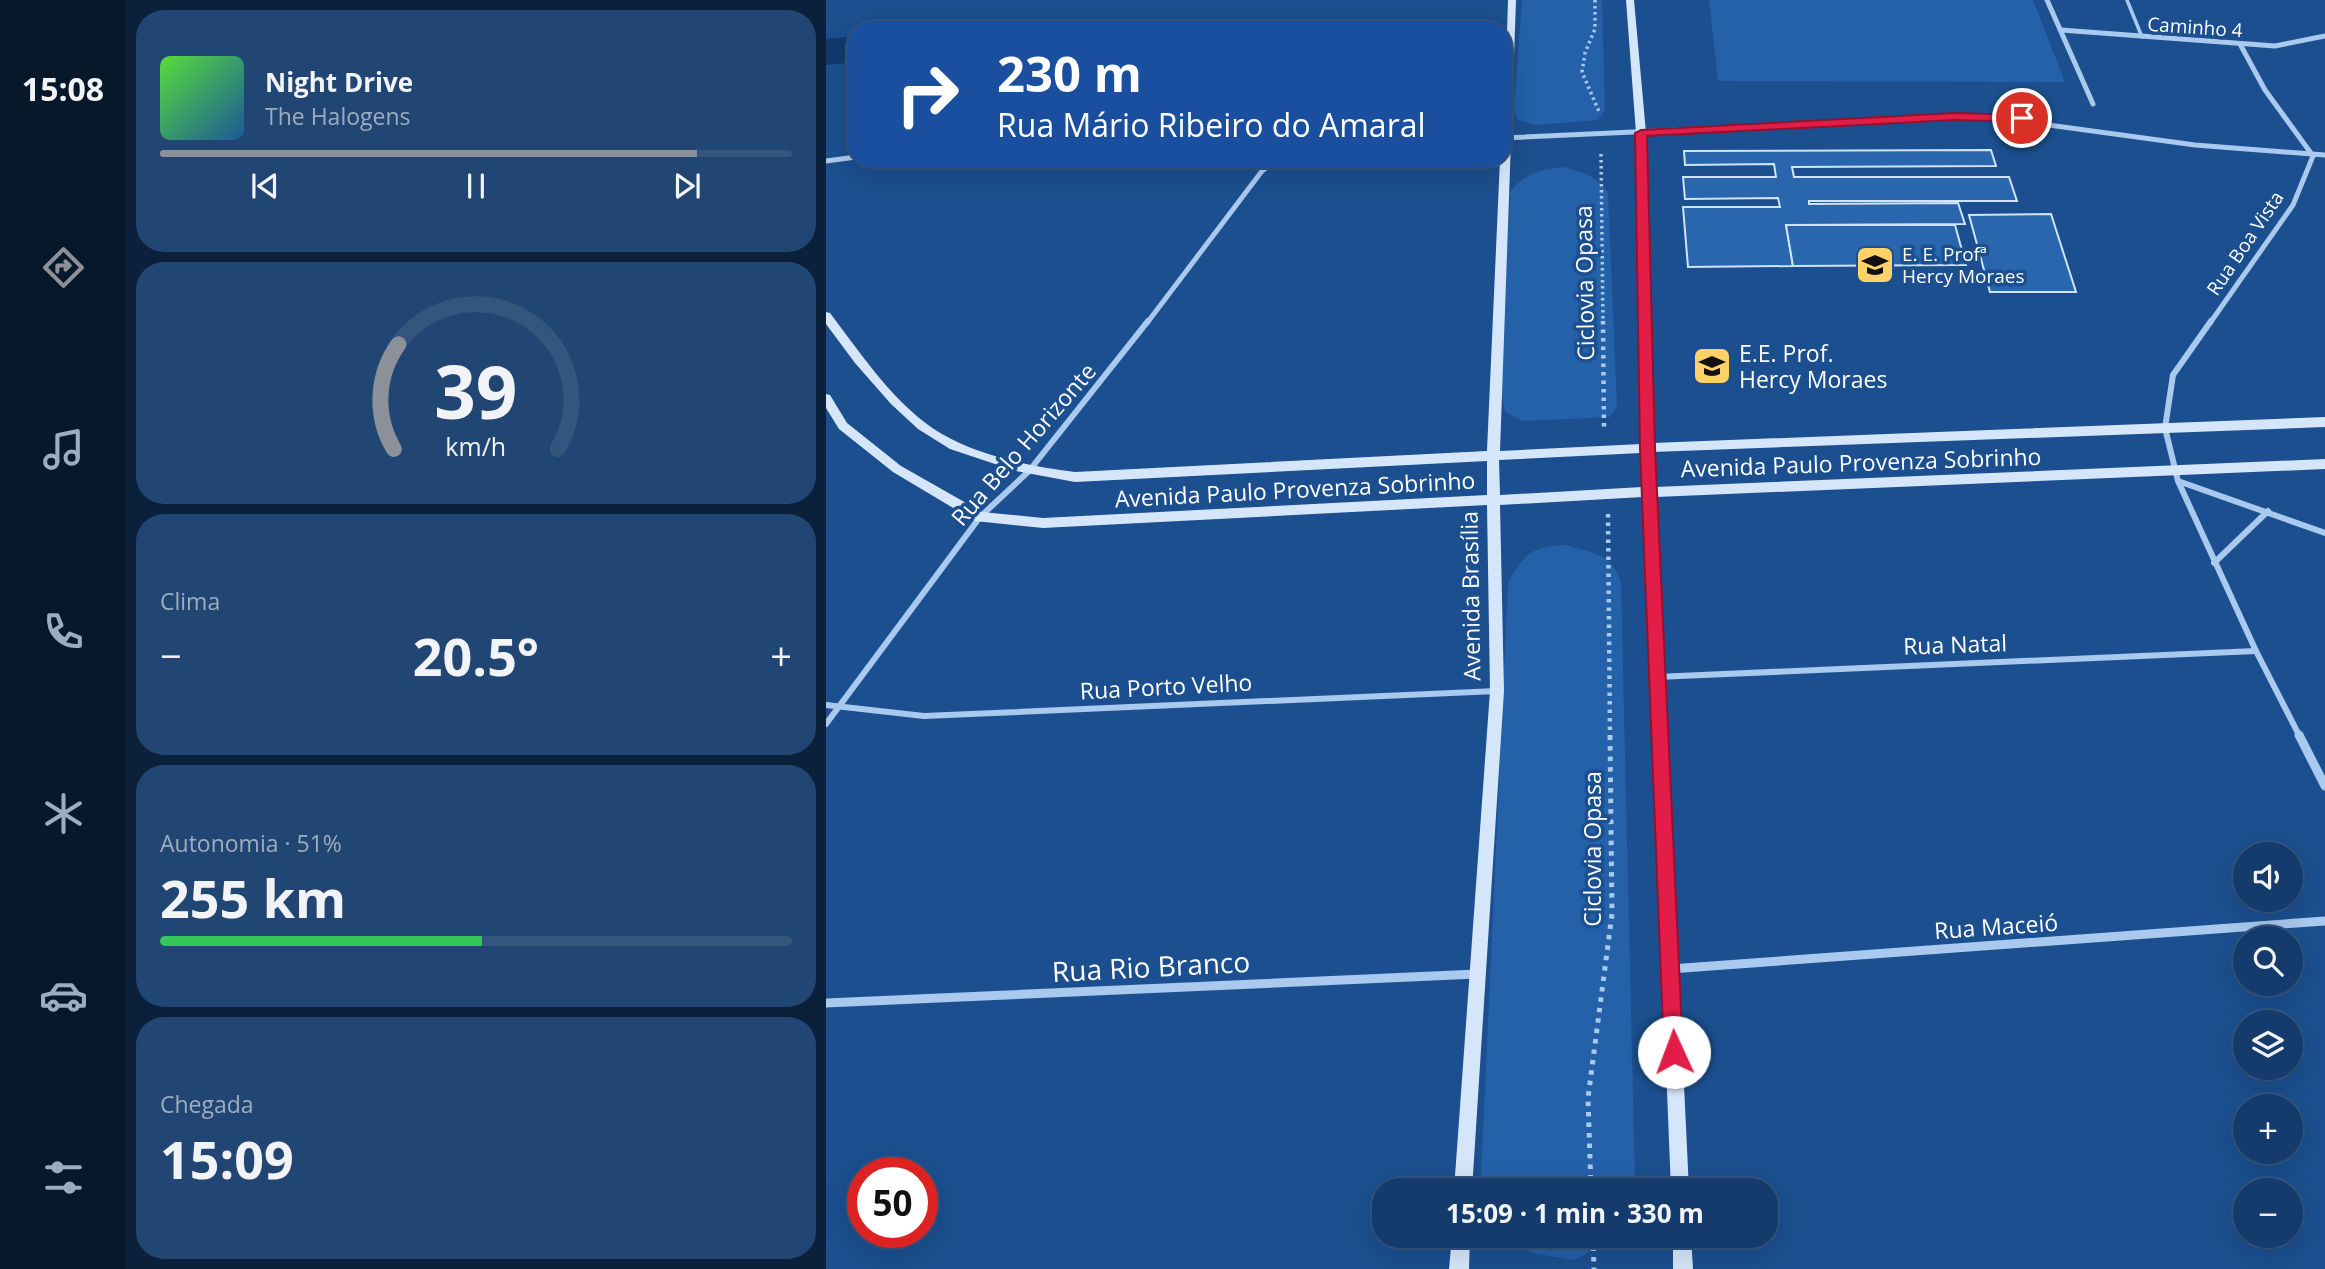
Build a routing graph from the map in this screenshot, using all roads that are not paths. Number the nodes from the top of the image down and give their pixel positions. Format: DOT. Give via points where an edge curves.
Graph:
graph roads {
  1 [pos="1512,0"];
  2 [pos="1630,0"];
  3 [pos="2047,0"];
  4 [pos="2127,0"];
  5 [pos="1511,21"];
  6 [pos="2061,30"];
  7 [pos="2325,36"];
  8 [pos="2142,37"];
  9 [pos="2239,44"];
  10 [pos="2093,104"];
  11 [pos="1641,133"];
  12 [pos="1512,138"];
  13 [pos="2325,155"];
  14 [pos="2313,156"];
  15 [pos="847,158"];
  16 [pos="826,161"];
  17 [pos="1266,168"];
  18 [pos="1504,168"];
  19 [pos="826,316"];
  20 [pos="826,398"];
  21 [pos="2325,422"];
  22 [pos="2165,428"];
  23 [pos="1647,448"];
  24 [pos="1493,458"];
  25 [pos="2325,464"];
  26 [pos="1029,471"];
  27 [pos="2176,476"];
  28 [pos="1651,492"];
  29 [pos="1493,499"];
  30 [pos="2269,511"];
  31 [pos="980,517"];
  32 [pos="2325,533"];
  33 [pos="2214,563"];
  34 [pos="2256,651"];
  35 [pos="1656,677"];
  36 [pos="1497,691"];
  37 [pos="826,705"];
  38 [pos="837,708"];
  39 [pos="826,724"];
  40 [pos="2325,786"];
  41 [pos="2325,921"];
  42 [pos="1670,969"];
  43 [pos="1477,974"];
  44 [pos="826,1003"];
  45 [pos="1464,1178"];
  46 [pos="1679,1178"];
  47 [pos="1460,1248"];
  48 [pos="1682,1248"];
  49 [pos="1459,1269"];
  50 [pos="1683,1269"];
  1 -- 5 [label="main road, Avenida Brasília"];
  2 -- 11 [label="main road"];
  3 -- 6 [label="street"];
  4 -- 8 [label="lane"];
  6 -- 8 [label="street, Caminho 4"];
  6 -- 10 [label="street"];
  7 -- 9 [label="street, Caminho 4" via="2292,45"];
  8 -- 9 [label="street, Caminho 4"];
  9 -- 14 [label="street" via="2264,90"];
  11 -- 12 [label="street"];
  11 -- 14 [label="street" via="1983,116"];
  11 -- 23 [label="main road"];
  13 -- 14 [label="street"];
  14 -- 22 [label="street, Rua Boa Vista" via="2293,205 2173,375"];
  15 -- 16 [label="street"];
  17 -- 26 [label="street, Rua Belo Horizonte"];
  18 -- 24 [label="main road, Avenida Brasília"];
  19 -- 26 [label="main road, Avenida Paulo Provenza Sobrinho" via="868,371 924,428 956,445"];
  20 -- 31 [label="main road" via="843,426 897,469"];
  21 -- 22 [label="main road, Avenida Paulo Provenza Sobrinho"];
  22 -- 23 [label="main road, Avenida Paulo Provenza Sobrinho"];
  22 -- 27 [label="street, Rua Boa Vista"];
  23 -- 24 [label="main road, Avenida Paulo Provenza Sobrinho"];
  23 -- 28 [label="main road"];
  24 -- 26 [label="main road, Avenida Paulo Provenza Sobrinho" via="1075,477"];
  24 -- 29 [label="main road, Avenida Brasília"];
  25 -- 27 [label="main road, Avenida Paulo Provenza Sobrinho"];
  26 -- 31 [label="street, Rua Belo Horizonte"];
  27 -- 28 [label="main road, Avenida Paulo Provenza Sobrinho"];
  27 -- 30 [label="street"];
  27 -- 33 [label="street, Rua Boa Vista"];
  28 -- 29 [label="main road, Avenida Paulo Provenza Sobrinho"];
  28 -- 35 [label="main road"];
  29 -- 31 [label="main road, Avenida Paulo Provenza Sobrinho" via="1042,523"];
  29 -- 36 [label="main road, Avenida Brasília"];
  30 -- 32 [label="street"];
  30 -- 33 [label="street"];
  31 -- 38 [label="street, Rua Belo Horizonte"];
  33 -- 34 [label="street, Rua Boa Vista"];
  34 -- 35 [label="street, Rua Natal"];
  34 -- 40 [label="street, Rua Boa Vista"];
  35 -- 42 [label="main road"];
  36 -- 38 [label="street, Rua Porto Velho" via="924,716"];
  36 -- 43 [label="main road, Avenida Brasília"];
  37 -- 38 [label="street, Rua Porto Velho"];
  38 -- 39 [label="street, Rua Belo Horizonte"];
  41 -- 42 [label="street, Rua Maceió"];
  42 -- 46 [label="main road"];
  43 -- 44 [label="street, Rua Rio Branco"];
  43 -- 45 [label="main road, Avenida Brasília"];
  47 -- 49 [label="main road"];
  48 -- 50 [label="main road"];
}
